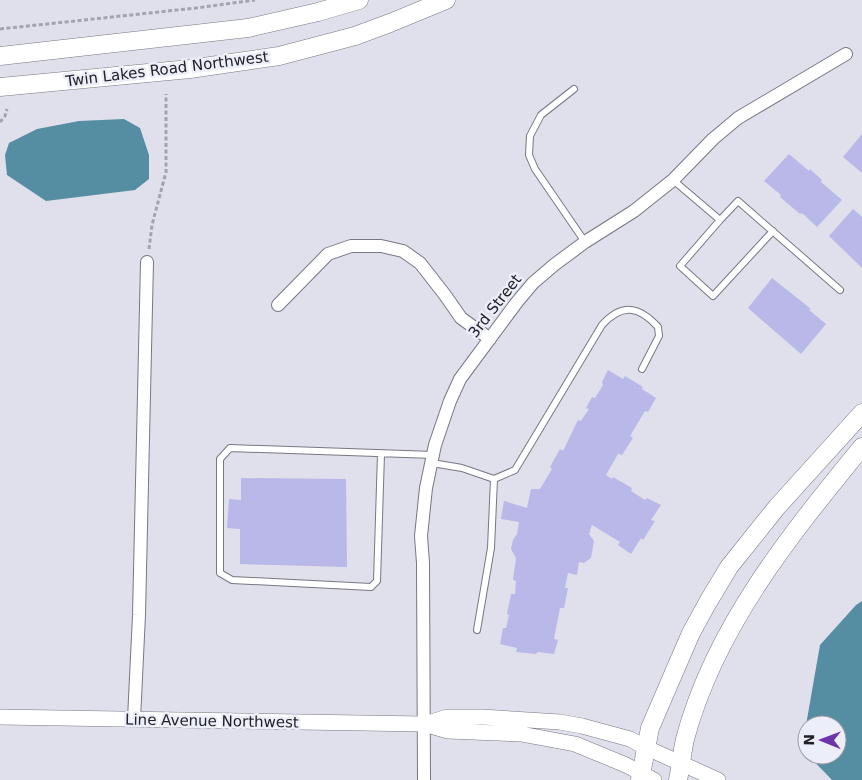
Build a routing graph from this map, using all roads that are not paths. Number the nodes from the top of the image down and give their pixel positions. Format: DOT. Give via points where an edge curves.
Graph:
graph roads {
  1 [pos="359,0"];
  2 [pos="446,0"];
  3 [pos="846,54"];
  4 [pos="0,56"];
  5 [pos="0,87"];
  6 [pos="574,89"];
  7 [pos="673,180"];
  8 [pos="720,220"];
  9 [pos="773,232"];
  10 [pos="585,242"];
  11 [pos="147,262"];
  12 [pos="840,290"];
  13 [pos="278,305"];
  14 [pos="490,339"];
  15 [pos="642,369"];
  16 [pos="862,413"];
  17 [pos="862,448"];
  18 [pos="381,454"];
  19 [pos="433,459"];
  20 [pos="494,479"];
  21 [pos="477,630"];
  22 [pos="0,717"];
  23 [pos="134,719"];
  24 [pos="424,724"];
  25 [pos="647,748"];
  26 [pos="679,772"];
  27 [pos="645,778"];
  28 [pos="424,780"];
  29 [pos="718,780"];
  1 -- 4 [label="main road, Twin Lakes Road Northwest" via="248,28"];
  2 -- 5 [label="main road, Twin Lakes Road Northwest" via="355,36 279,56 190,69"];
  3 -- 7 [label="street, 3rd Street" via="738,118"];
  6 -- 10 [label="lane" via="541,115 530,136 529,155 535,169"];
  7 -- 8 [label="lane"];
  7 -- 10 [label="street, 3rd Street" via="634,211"];
  8 -- 9 [label="lane" via="738,201"];
  8 -- 9 [label="lane" via="680,266 713,296"];
  9 -- 12 [label="lane"];
  10 -- 14 [label="street, 3rd Street" via="533,283"];
  11 -- 23 [label="street"];
  13 -- 14 [label="street" via="328,254 351,246 381,246 403,251 420,263 461,318"];
  14 -- 19 [label="street, 3rd Street" via="460,379 435,445"];
  15 -- 20 [label="lane" via="659,336 658,327 640,311 618,312 602,325 515,470"];
  16 -- 25 [label="main road" via="777,507 729,567 690,633 650,728"];
  17 -- 26 [label="main road" via="795,531 757,584 732,627 702,690 685,740"];
  18 -- 18 [label="lane" via="230,448 220,458 220,573 232,580 372,587 377,581"];
  18 -- 19 [label="lane"];
  19 -- 20 [label="lane"];
  19 -- 24 [label="street, 3rd Street" via="421,536"];
  20 -- 21 [label="lane" via="491,548"];
  22 -- 23 [label="street, Line Avenue Northwest"];
  23 -- 24 [label="street, Line Avenue Northwest"];
  24 -- 25 [label="street, Line Avenue Northwest" via="447,717 560,722 630,739"];
  24 -- 27 [label="street, Line Avenue Northwest" via="448,731 520,734 575,744 626,765"];
  24 -- 28 [label="street, 3rd Street"];
  25 -- 26 [label="street, Line Avenue Northwest"];
  25 -- 27 [label="main road"];
  26 -- 29 [label="street, Line Avenue Northwest"];
}
